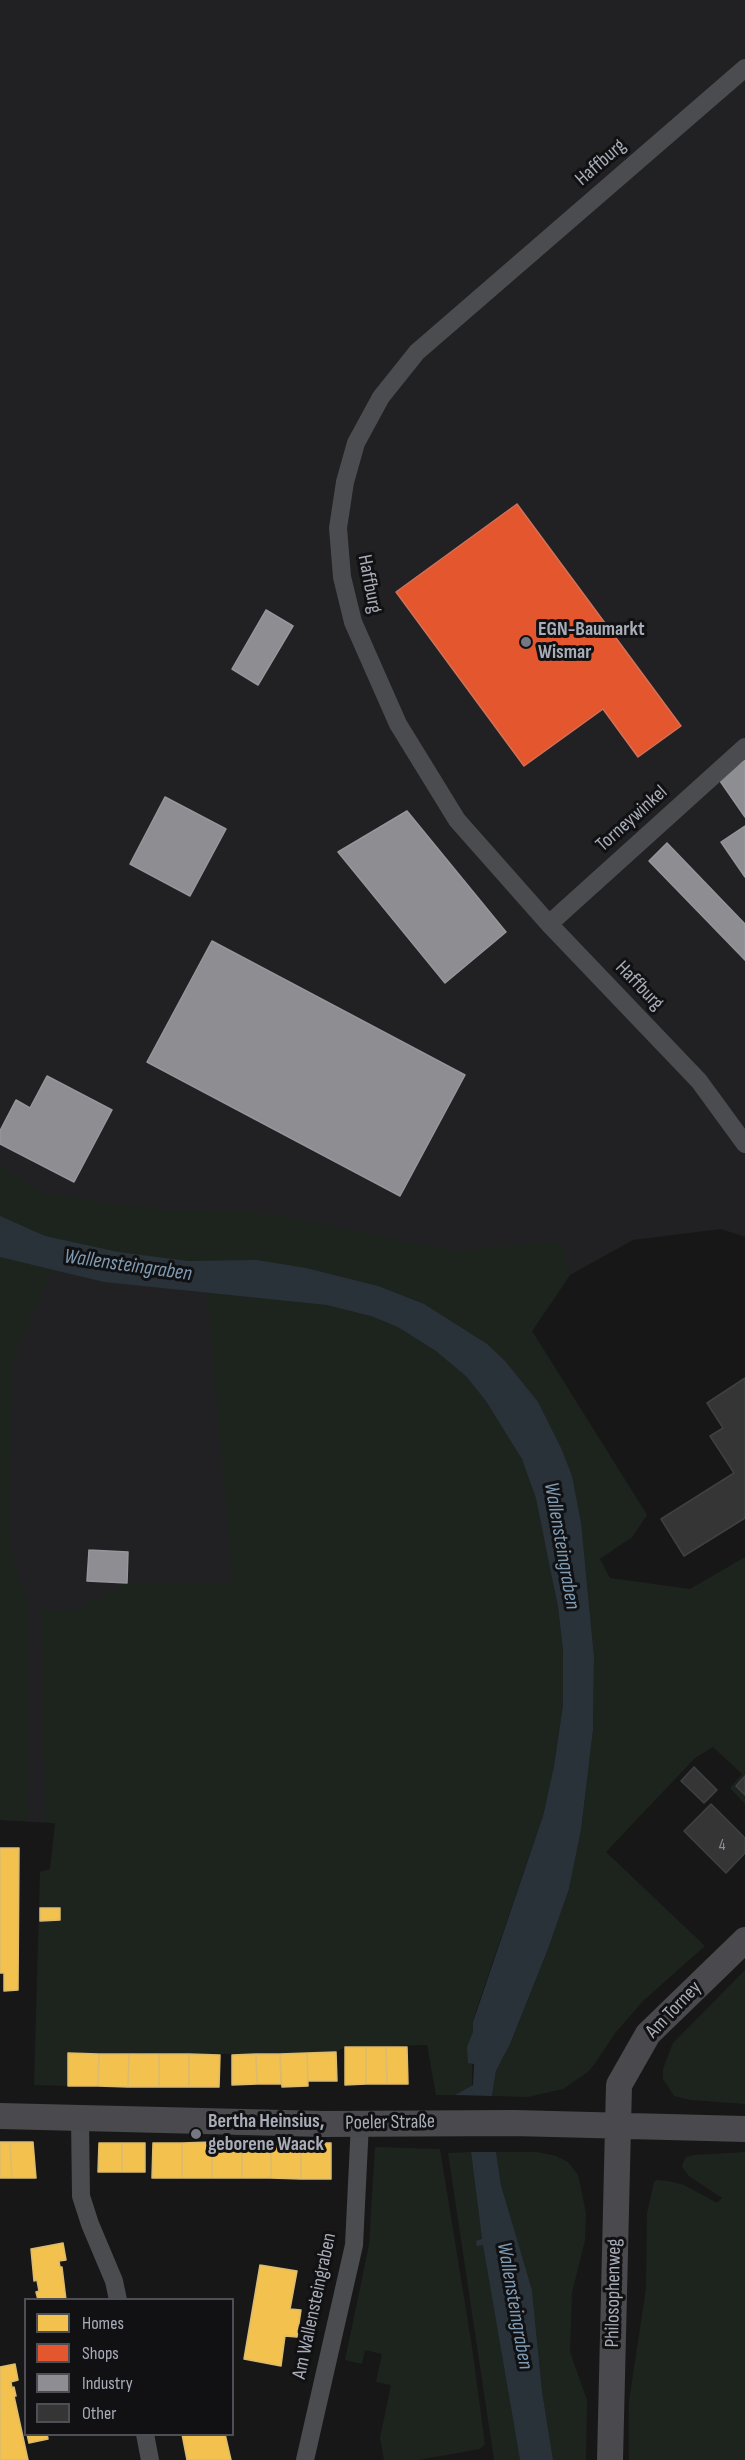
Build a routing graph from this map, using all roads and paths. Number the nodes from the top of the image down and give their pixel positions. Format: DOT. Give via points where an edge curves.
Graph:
graph roads {
  1 [pos="745,68"];
  2 [pos="745,747"];
  3 [pos="549,924"];
  4 [pos="745,1144"];
  5 [pos="745,1940"];
  6 [pos="0,2116"];
  7 [pos="80,2119"];
  8 [pos="360,2123"];
  9 [pos="618,2127"];
  10 [pos="745,2129"];
  11 [pos="118,2298"];
  12 [pos="145,2436"];
  13 [pos="150,2460"];
  14 [pos="305,2460"];
  15 [pos="610,2460"];
  1 -- 3 [label="street, Haffburg" via="417,352 381,397 356,443 345,482 338,528 342,577 353,622 398,724 457,820"];
  2 -- 3 [label="street, Torneywinkel"];
  3 -- 4 [label="street, Haffburg" via="699,1081"];
  5 -- 9 [label="street, Am Torney" via="648,2034 619,2085"];
  6 -- 7 [label="street, Poeler Straße"];
  7 -- 8 [label="street, Poeler Straße"];
  7 -- 11 [label="street" via="81,2196"];
  8 -- 9 [label="street, Poeler Straße"];
  8 -- 14 [label="street, Am Wallensteingraben" via="354,2245"];
  9 -- 10 [label="street, Poeler Straße"];
  9 -- 15 [label="street, Philosophenweg"];
  12 -- 13 [label="street"];
}
